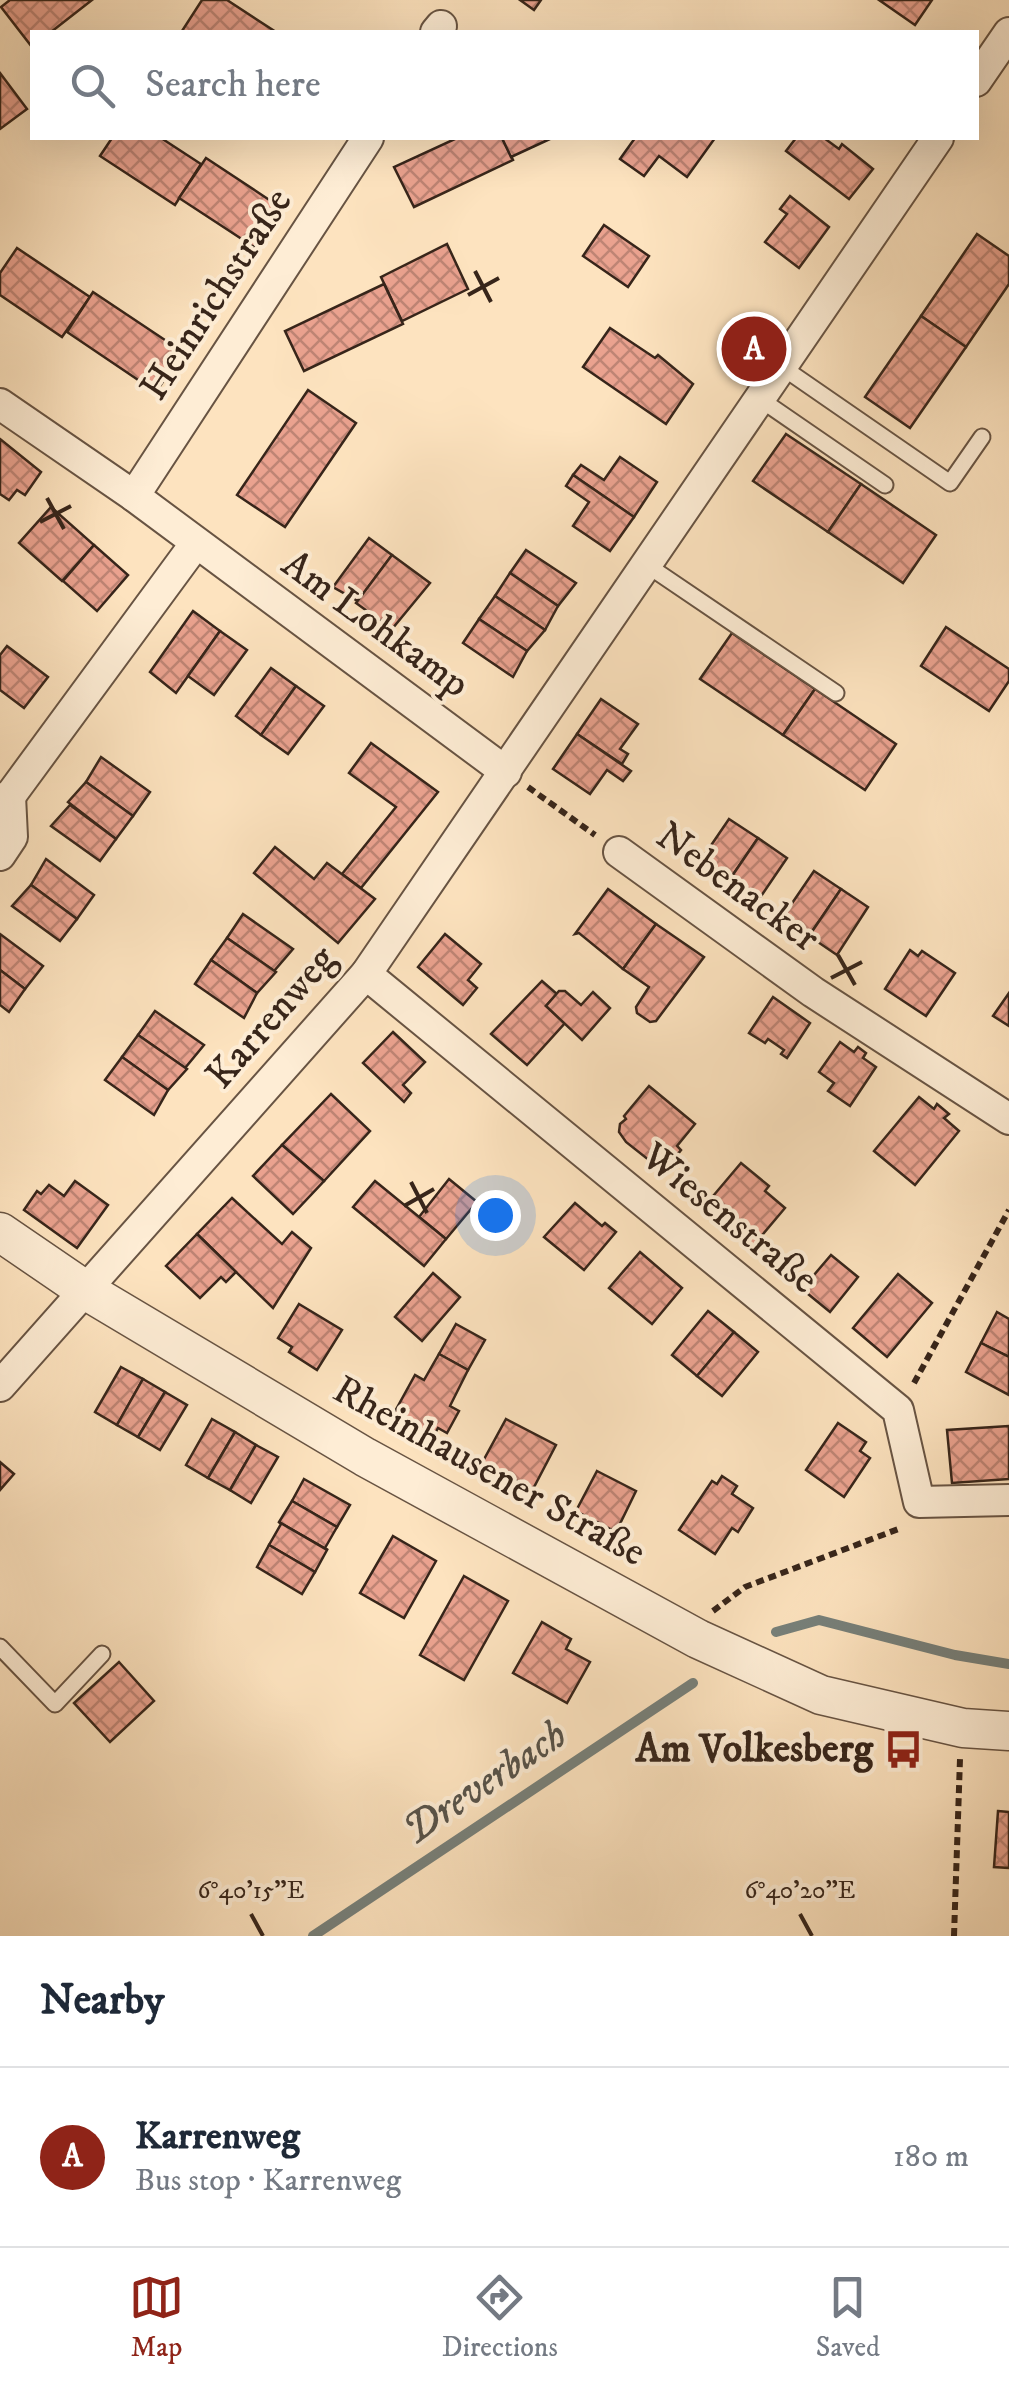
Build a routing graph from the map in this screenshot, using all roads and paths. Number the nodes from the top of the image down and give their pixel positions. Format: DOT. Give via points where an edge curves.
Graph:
graph roads {
  1 [pos="1009,33"];
  2 [pos="979,77"];
  3 [pos="367,140"];
  4 [pos="937,140"];
  5 [pos="782,367"];
  6 [pos="760,399"];
  7 [pos="0,404"];
  8 [pos="982,437"];
  9 [pos="885,484"];
  10 [pos="134,496"];
  11 [pos="196,543"];
  12 [pos="647,565"];
  13 [pos="836,693"];
  14 [pos="506,772"];
  15 [pos="5,798"];
  16 [pos="618,852"];
  17 [pos="0,855"];
  18 [pos="366,974"];
  19 [pos="1009,1120"];
  20 [pos="1009,1210"];
  21 [pos="0,1232"];
  22 [pos="84,1290"];
  23 [pos="0,1386"];
  24 [pos="898,1410"];
  25 [pos="1009,1500"];
  26 [pos="919,1502"];
  27 [pos="698,1640"];
  28 [pos="0,1647"];
  29 [pos="102,1654"];
  30 [pos="963,1728"];
  31 [pos="1009,1731"];
  32 [pos="954,1936"];
  1 -- 2 [label="street"];
  3 -- 10 [label="street, Heinrichstraße"];
  4 -- 5 [label="street, Karrenweg"];
  5 -- 6 [label="street, Karrenweg"];
  5 -- 8 [label="lane" via="950,482"];
  6 -- 9 [label="lane"];
  6 -- 12 [label="street, Karrenweg"];
  7 -- 10 [label="street, Am Lohkamp"];
  10 -- 11 [label="street, Am Lohkamp"];
  11 -- 14 [label="street, Am Lohkamp"];
  11 -- 15 [label="street"];
  12 -- 13 [label="lane"];
  12 -- 14 [label="street, Karrenweg"];
  14 -- 16 [label="path"];
  14 -- 18 [label="street, Karrenweg"];
  15 -- 17 [label="street" via="12,837"];
  16 -- 19 [label="street, Nebenacker" via="812,992"];
  18 -- 22 [label="street, Karrenweg"];
  18 -- 24 [label="street, Wiesenstraße"];
  20 -- 24 [label="path"];
  21 -- 22 [label="street, Rheinhausener Straße"];
  22 -- 23 [label="street"];
  22 -- 27 [label="street, Rheinhausener Straße" via="365,1458"];
  24 -- 26 [label="street"];
  25 -- 26 [label="street"];
  26 -- 27 [label="path" via="901,1528 744,1587 711,1612"];
  27 -- 30 [label="street, Rheinhausener Straße" via="821,1695"];
  28 -- 29 [label="lane" via="55,1704"];
  30 -- 31 [label="street, Rheinhausener Straße"];
  30 -- 32 [label="path"];
}
